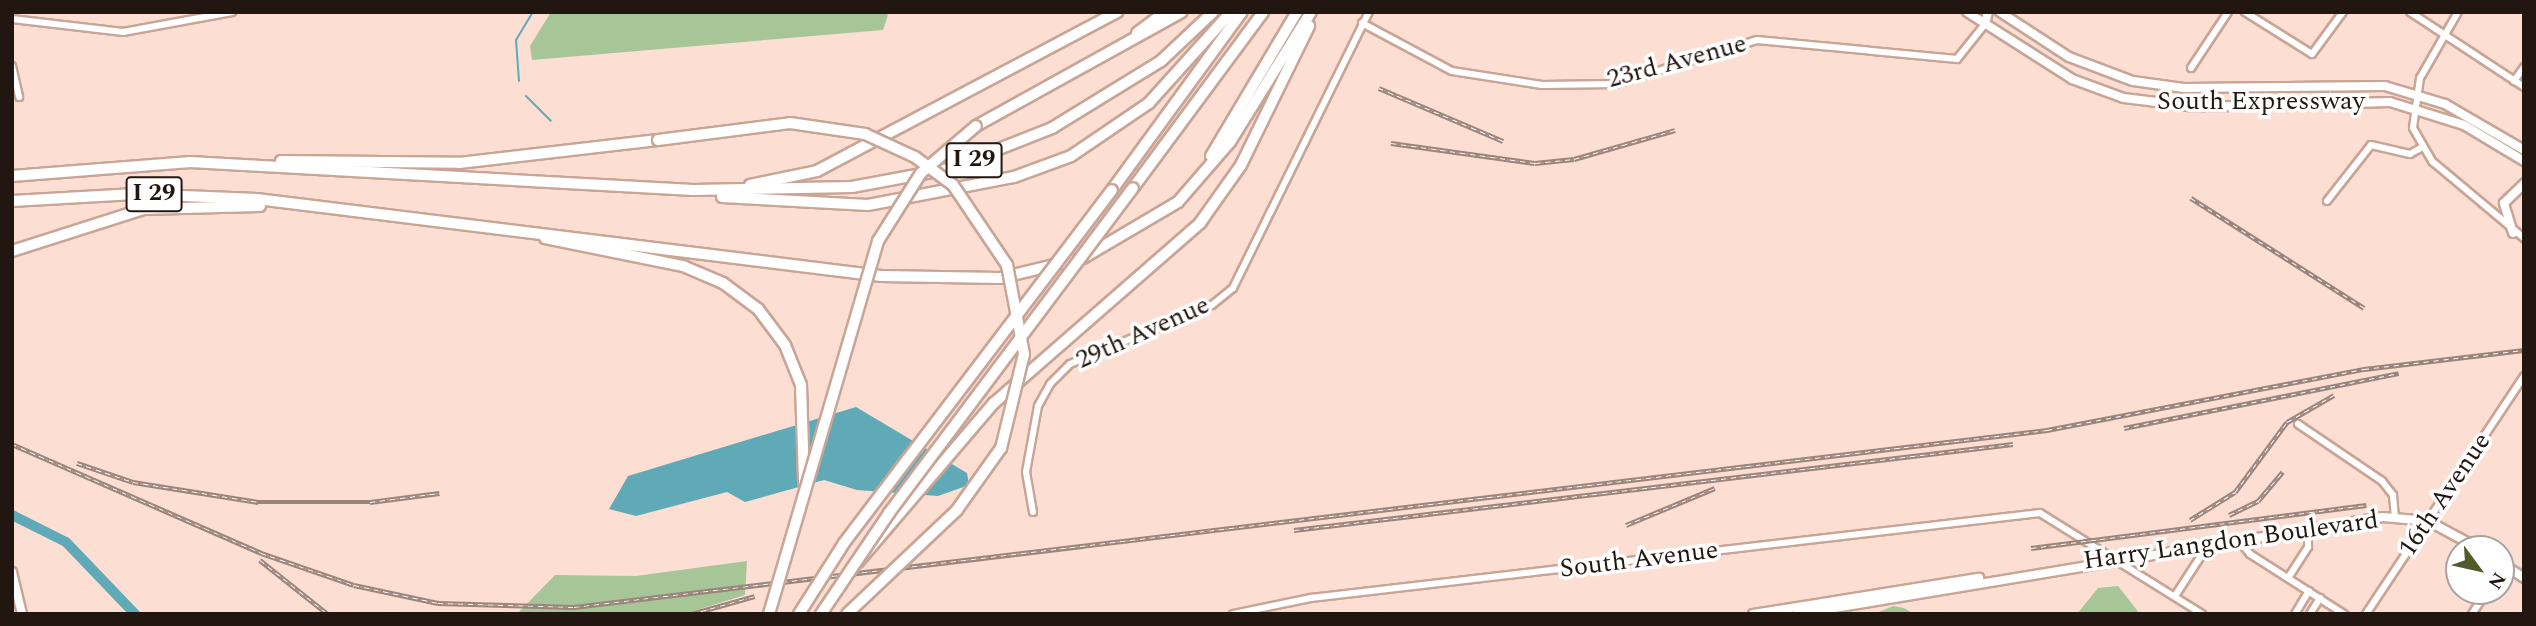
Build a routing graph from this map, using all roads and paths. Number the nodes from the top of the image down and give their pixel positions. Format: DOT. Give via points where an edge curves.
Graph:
graph roads {
  1 [pos="232,12"];
  2 [pos="1117,12"];
  3 [pos="1165,12"];
  4 [pos="1182,12"];
  5 [pos="1213,12"];
  6 [pos="1231,12"];
  7 [pos="1242,12"];
  8 [pos="1263,12"];
  9 [pos="1297,12"];
  10 [pos="1314,12"];
  11 [pos="1368,12"];
  12 [pos="1967,12"];
  13 [pos="1988,12"];
  14 [pos="1998,12"];
  15 [pos="2011,12"];
  16 [pos="2228,12"];
  17 [pos="2245,12"];
  18 [pos="2343,12"];
  19 [pos="2410,12"];
  20 [pos="2458,12"];
  21 [pos="12,19"];
  22 [pos="1362,23"];
  23 [pos="1985,24"];
  24 [pos="2027,30"];
  25 [pos="2444,34"];
  26 [pos="1111,53"];
  27 [pos="12,66"];
  28 [pos="2524,67"];
  29 [pos="2191,68"];
  30 [pos="2514,81"];
  31 [pos="2524,87"];
  32 [pos="2415,94"];
  33 [pos="19,97"];
  34 [pos="2413,107"];
  35 [pos="2421,148"];
  36 [pos="2524,150"];
  37 [pos="2524,160"];
  38 [pos="263,164"];
  39 [pos="12,176"];
  40 [pos="2524,184"];
  41 [pos="655,188"];
  42 [pos="693,190"];
  43 [pos="12,201"];
  44 [pos="2327,201"];
  45 [pos="296,205"];
  46 [pos="1149,223"];
  47 [pos="525,231"];
  48 [pos="2513,233"];
  49 [pos="2524,239"];
  50 [pos="12,251"];
  51 [pos="2524,376"];
  52 [pos="2298,424"];
  53 [pos="803,494"];
  54 [pos="1033,512"];
  55 [pos="2395,517"];
  56 [pos="2428,521"];
  57 [pos="2308,529"];
  58 [pos="2454,535"];
  59 [pos="2238,540"];
  60 [pos="2208,544"];
  61 [pos="2116,557"];
  62 [pos="850,569"];
  63 [pos="2034,571"];
  64 [pos="12,572"];
  65 [pos="2288,578"];
  66 [pos="2309,591"];
  67 [pos="2175,596"];
  68 [pos="2320,598"];
  69 [pos="22,614"];
  70 [pos="769,614"];
  71 [pos="799,614"];
  72 [pos="821,614"];
  73 [pos="847,614"];
  74 [pos="1233,614"];
  75 [pos="1753,614"];
  76 [pos="1798,614"];
  77 [pos="2202,614"];
  78 [pos="2295,614"];
  79 [pos="2310,614"];
  80 [pos="2344,614"];
  81 [pos="2367,614"];
  1 -- 21 [label="street" via="123,32"];
  2 -- 42 [label="highway" via="817,171"];
  3 -- 26 [label="highway"];
  4 -- 26 [label="highway"];
  5 -- 42 [label="highway, I 29" via="1161,61 1106,98 1052,128 948,169 804,192"];
  6 -- 41 [label="highway" via="1149,103 1071,156 1014,177 867,205"];
  7 -- 71 [label="highway, bridge" via="844,543"];
  8 -- 62 [label="highway, bridge"];
  9 -- 46 [label="highway" via="1212,155"];
  10 -- 46 [label="highway, I 29" via="1230,142 1197,183"];
  10 -- 62 [label="highway, bridge" via="1241,165 1182,242 994,403"];
  11 -- 22 [label="street, 29th Avenue"];
  12 -- 23 [label="main road, South Expressway"];
  13 -- 23 [label="main road, 23rd Avenue"];
  14 -- 23 [label="main road, 23rd Avenue"];
  14 -- 24 [label="main road, South Expressway"];
  15 -- 24 [label="main road"];
  16 -- 29 [label="street"];
  17 -- 18 [label="street" via="2312,54"];
  19 -- 25 [label="street"];
  20 -- 25 [label="street"];
  22 -- 23 [label="street, 23rd Avenue" via="1452,71 1542,85 1616,84 1757,40 1957,59"];
  22 -- 54 [label="street, 29th Avenue" via="1233,288 1212,305 1070,364 1050,384 1038,406 1026,472"];
  23 -- 34 [label="main road, South Expressway" via="2072,79 2142,102 2196,107 2362,99"];
  24 -- 32 [label="main road, South Expressway" via="2095,69 2152,85 2346,82"];
  25 -- 30 [label="street"];
  25 -- 32 [label="street"];
  26 -- 53 [label="highway, bridge" via="976,126 921,173 881,234"];
  27 -- 33 [label="street"];
  28 -- 30 [label="street"];
  30 -- 31 [label="street"];
  32 -- 34 [label="street"];
  32 -- 36 [label="main road, South Expressway" via="2472,117"];
  34 -- 35 [label="street"];
  34 -- 37 [label="main road, South Expressway" via="2465,125"];
  35 -- 44 [label="street" via="2414,153 2371,145"];
  35 -- 48 [label="street"];
  38 -- 39 [label="highway, I 29" via="190,162"];
  38 -- 41 [label="highway, I 29"];
  38 -- 73 [label="highway, bridge" via="303,158 459,163 790,123 864,134 944,176 968,201 1007,265 1024,354 1001,448 957,510"];
  40 -- 48 [label="main road" via="2504,203"];
  41 -- 42 [label="highway, I 29"];
  43 -- 45 [label="highway, I 29" via="135,194"];
  45 -- 47 [label="highway, I 29"];
  45 -- 50 [label="highway" via="144,209"];
  46 -- 47 [label="highway, I 29" via="1051,268 962,280"];
  47 -- 53 [label="highway" via="700,272 739,292 769,321 790,355 805,404"];
  48 -- 49 [label="street"];
  51 -- 56 [label="street, 16th Avenue"];
  52 -- 55 [label="street" via="2382,481 2393,495"];
  53 -- 70 [label="highway, bridge"];
  55 -- 56 [label="main road, Harry Langdon Boulevard"];
  55 -- 57 [label="main road, Harry Langdon Boulevard"];
  56 -- 58 [label="main road"];
  56 -- 81 [label="street, 16th Avenue"];
  57 -- 59 [label="main road, Harry Langdon Boulevard"];
  57 -- 65 [label="street" via="2308,547"];
  59 -- 60 [label="main road, Harry Langdon Boulevard"];
  59 -- 65 [label="street"];
  60 -- 61 [label="main road, Harry Langdon Boulevard"];
  60 -- 67 [label="street"];
  61 -- 63 [label="main road, Harry Langdon Boulevard"];
  61 -- 67 [label="street"];
  61 -- 74 [label="street, South Avenue" via="2047,513 1311,598"];
  62 -- 72 [label="highway, bridge"];
  63 -- 75 [label="main road, Harry Langdon Boulevard"];
  63 -- 76 [label="main road, Harry Langdon Boulevard"];
  64 -- 69 [label="main road"];
  65 -- 66 [label="street"];
  66 -- 68 [label="street"];
  66 -- 78 [label="street"];
  67 -- 77 [label="street"];
  68 -- 79 [label="street"];
  68 -- 80 [label="street"];
}
